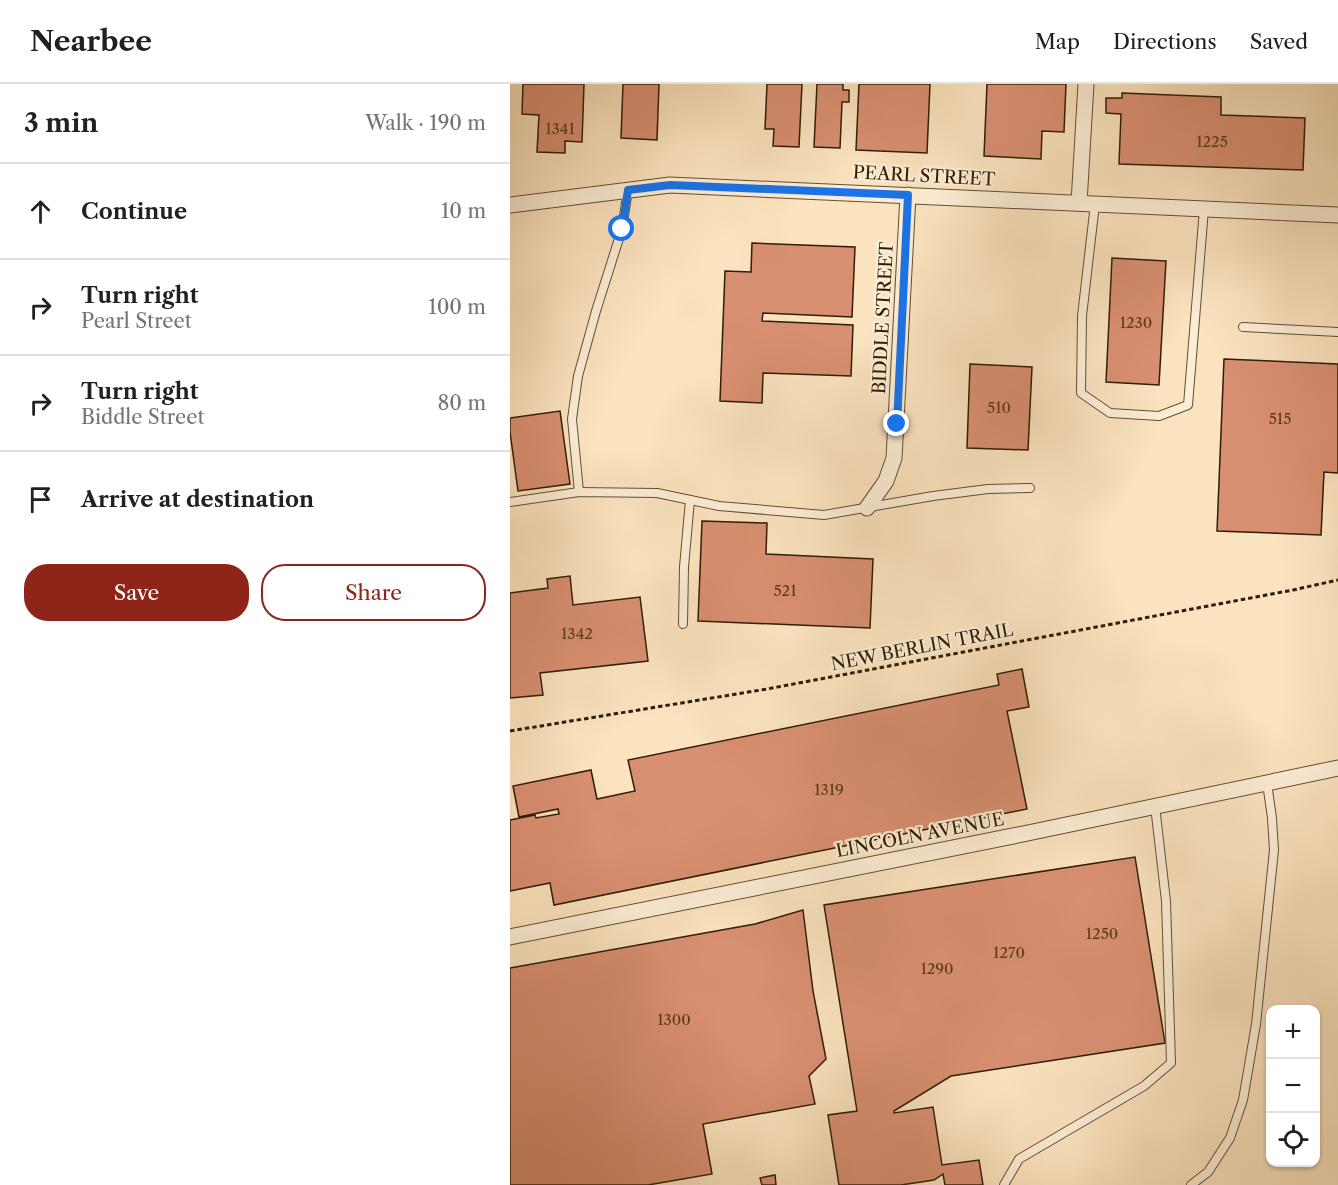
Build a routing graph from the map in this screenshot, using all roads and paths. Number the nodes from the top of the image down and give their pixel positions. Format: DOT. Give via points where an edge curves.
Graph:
graph roads {
  1 [pos="1086,84"];
  2 [pos="628,190"];
  3 [pos="908,195"];
  4 [pos="1079,203"];
  5 [pos="1095,204"];
  6 [pos="510,205"];
  7 [pos="1204,208"];
  8 [pos="1338,215"];
  9 [pos="1243,327"];
  10 [pos="1338,332"];
  11 [pos="1029,488"];
  12 [pos="579,492"];
  13 [pos="690,500"];
  14 [pos="510,502"];
  15 [pos="867,508"];
  16 [pos="1338,580"];
  17 [pos="684,624"];
  18 [pos="510,731"];
  19 [pos="1338,768"];
  20 [pos="1267,783"];
  21 [pos="1155,806"];
  22 [pos="510,937"];
  23 [pos="1004,1185"];
  24 [pos="1191,1185"];
  1 -- 4 [label="street"];
  2 -- 3 [label="street, PEARL STREET" via="689,185"];
  2 -- 6 [label="street, PEARL STREET"];
  2 -- 12 [label="lane" via="622,229 578,376 572,419"];
  3 -- 4 [label="street, PEARL STREET"];
  3 -- 15 [label="street, BIDDLE STREET" via="894,458 886,481"];
  4 -- 5 [label="street, PEARL STREET"];
  5 -- 7 [label="street, PEARL STREET"];
  5 -- 7 [label="lane" via="1082,316 1081,393 1110,413 1159,416 1188,405"];
  7 -- 8 [label="street, PEARL STREET"];
  9 -- 10 [label="lane"];
  11 -- 15 [label="lane" via="988,489"];
  12 -- 13 [label="lane" via="657,493"];
  12 -- 14 [label="lane"];
  13 -- 15 [label="lane" via="824,515"];
  13 -- 17 [label="lane"];
  16 -- 18 [label="path, NEW BERLIN TRAIL" via="814,681"];
  19 -- 20 [label="street, LINCOLN AVENUE"];
  20 -- 21 [label="street, LINCOLN AVENUE"];
  20 -- 24 [label="lane" via="1274,850 1244,1100 1230,1138 1208,1172"];
  21 -- 22 [label="street, LINCOLN AVENUE"];
  21 -- 23 [label="lane" via="1166,901 1171,1063 1144,1086 1019,1159"];
}
